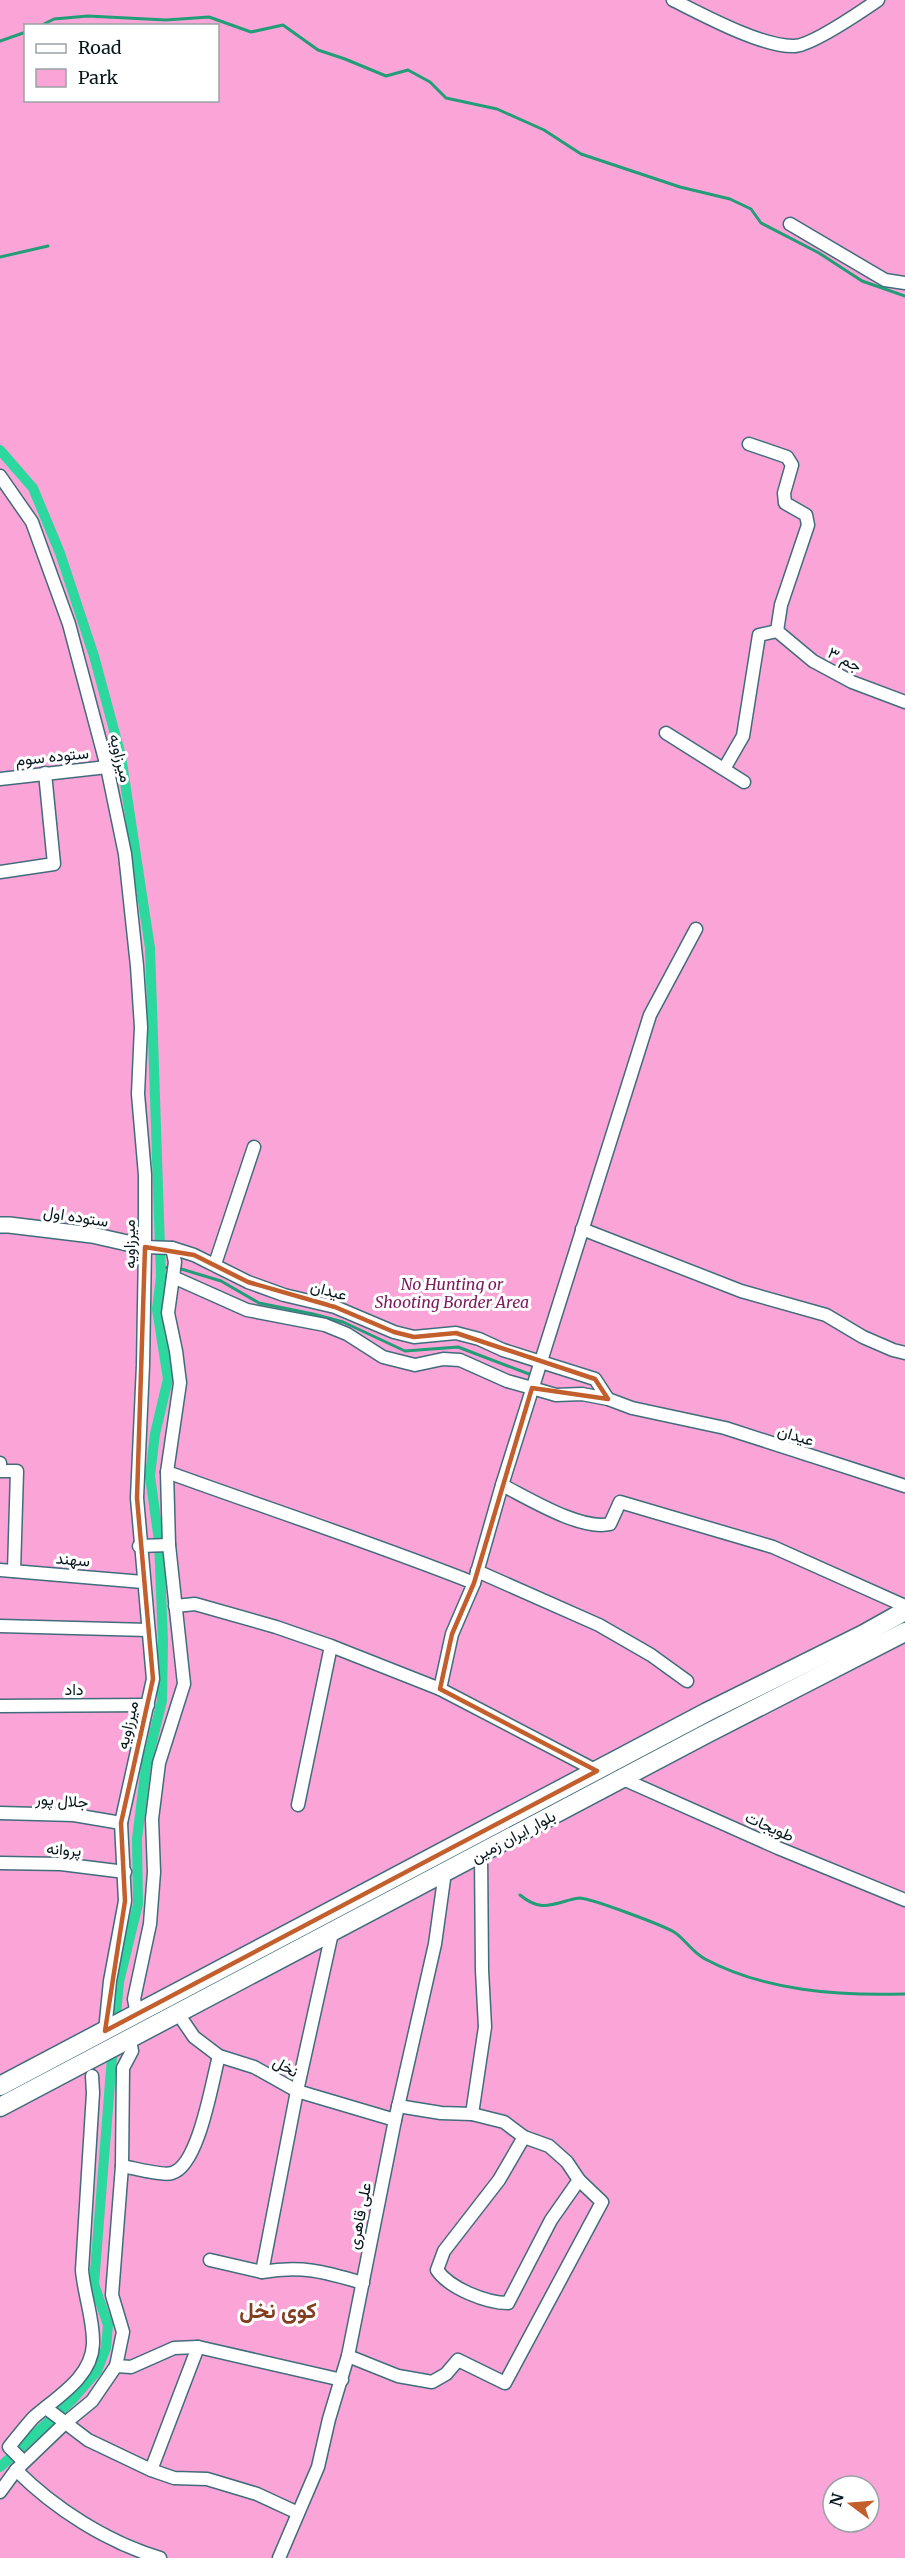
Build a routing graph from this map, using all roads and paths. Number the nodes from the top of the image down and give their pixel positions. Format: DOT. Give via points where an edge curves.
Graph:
graph roads {
  1 [pos="673,0"];
  2 [pos="878,0"];
  3 [pos="790,224"];
  4 [pos="905,283"];
  5 [pos="749,444"];
  6 [pos="0,476"];
  7 [pos="777,631"];
  8 [pos="905,702"];
  9 [pos="666,733"];
  10 [pos="107,767"];
  11 [pos="724,769"];
  12 [pos="45,773"];
  13 [pos="0,779"];
  14 [pos="744,782"];
  15 [pos="0,872"];
  16 [pos="696,929"];
  17 [pos="254,1147"];
  18 [pos="0,1226"];
  19 [pos="582,1229"];
  20 [pos="148,1247"];
  21 [pos="169,1248"];
  22 [pos="215,1264"];
  23 [pos="174,1271"];
  24 [pos="905,1353"];
  25 [pos="540,1362"];
  26 [pos="532,1388"];
  27 [pos="608,1399"];
  28 [pos="0,1463"];
  29 [pos="166,1472"];
  30 [pos="502,1485"];
  31 [pos="905,1486"];
  32 [pos="167,1545"];
  33 [pos="145,1546"];
  34 [pos="0,1570"];
  35 [pos="14,1571"];
  36 [pos="476,1577"];
  37 [pos="142,1582"];
  38 [pos="175,1606"];
  39 [pos="905,1609"];
  40 [pos="0,1626"];
  41 [pos="148,1630"];
  42 [pos="905,1632"];
  43 [pos="331,1646"];
  44 [pos="687,1680"];
  45 [pos="440,1689"];
  46 [pos="148,1705"];
  47 [pos="0,1706"];
  48 [pos="597,1771"];
  49 [pos="623,1779"];
  50 [pos="298,1805"];
  51 [pos="0,1813"];
  52 [pos="121,1823"];
  53 [pos="481,1853"];
  54 [pos="0,1863"];
  55 [pos="125,1872"];
  56 [pos="445,1872"];
  57 [pos="905,1900"];
  58 [pos="332,1933"];
  59 [pos="177,2012"];
  60 [pos="133,2016"];
  61 [pos="105,2031"];
  62 [pos="126,2042"];
  63 [pos="219,2056"];
  64 [pos="92,2076"];
  65 [pos="0,2086"];
  66 [pos="297,2091"];
  67 [pos="398,2106"];
  68 [pos="0,2108"];
  69 [pos="472,2114"];
  70 [pos="395,2120"];
  71 [pos="524,2138"];
  72 [pos="122,2166"];
  73 [pos="579,2180"];
  74 [pos="210,2260"];
  75 [pos="262,2272"];
  76 [pos="363,2283"];
  77 [pos="198,2347"];
  78 [pos="348,2356"];
  79 [pos="116,2366"];
  80 [pos="342,2380"];
  81 [pos="55,2416"];
  82 [pos="12,2454"];
  83 [pos="151,2470"];
  84 [pos="0,2492"];
  85 [pos="298,2513"];
  86 [pos="160,2558"];
  87 [pos="279,2558"];
  1 -- 2 [label="street" via="769,43 795,46 813,40"];
  3 -- 4 [label="street" via="885,280"];
  5 -- 7 [label="street" via="787,457 792,465 785,502 806,515 808,525 781,605"];
  6 -- 10 [label="street, میرزاویه" via="32,522 69,624"];
  7 -- 8 [label="street, جم ۳" via="813,661 852,682"];
  7 -- 11 [label="street" via="759,635 743,736"];
  9 -- 11 [label="street"];
  10 -- 12 [label="street, ستوده سوم"];
  10 -- 20 [label="street, میرزاویه" via="125,854 137,959 141,1027 138,1094"];
  11 -- 14 [label="street"];
  12 -- 13 [label="street, ستوده سوم"];
  12 -- 15 [label="street" via="54,864"];
  16 -- 19 [label="street" via="650,1015"];
  17 -- 22 [label="street"];
  18 -- 20 [label="street, ستوده اول" via="92,1235"];
  19 -- 24 [label="street" via="741,1291 826,1315 863,1337"];
  19 -- 25 [label="street"];
  20 -- 21 [label="street, عیدان"];
  20 -- 33 [label="street, میرزاویه" via="137,1498"];
  21 -- 22 [label="street, عیدان"];
  21 -- 23 [label="street"];
  22 -- 25 [label="street, عیدان" via="248,1282 335,1307 394,1332 414,1337 456,1333"];
  23 -- 26 [label="street, عیدان" via="247,1310 325,1325 383,1357 415,1365 460,1360"];
  23 -- 29 [label="street" via="168,1313 180,1383"];
  25 -- 26 [label="street"];
  25 -- 27 [label="street, عیدان" via="595,1379"];
  26 -- 27 [label="street, عیدان" via="556,1395"];
  26 -- 30 [label="street"];
  27 -- 31 [label="street, عیدان" via="725,1428"];
  28 -- 35 [label="street" via="0,1471 17,1471"];
  29 -- 32 [label="street"];
  29 -- 36 [label="street" via="310,1524"];
  30 -- 36 [label="street"];
  30 -- 39 [label="street" via="555,1512 600,1526 610,1524 620,1502 763,1544"];
  32 -- 33 [label="street"];
  32 -- 38 [label="street"];
  33 -- 37 [label="street, میرزاویه"];
  34 -- 35 [label="street, سهند"];
  35 -- 37 [label="street, سهند"];
  36 -- 44 [label="street" via="600,1625"];
  36 -- 45 [label="street" via="452,1634"];
  37 -- 41 [label="street, میرزاویه"];
  38 -- 43 [label="street" via="195,1604"];
  38 -- 60 [label="street" via="184,1684 159,1763 152,1819 154,1872 150,1924"];
  39 -- 48 [label="main road, بلوار ایران زمین" via="864,1634"];
  40 -- 41 [label="street"];
  41 -- 46 [label="street, میرزاویه" via="153,1679"];
  42 -- 49 [label="main road, بلوار ایران زمین"];
  43 -- 45 [label="street"];
  43 -- 50 [label="street"];
  45 -- 48 [label="street"];
  46 -- 47 [label="street, داد"];
  46 -- 52 [label="street, میرزاویه"];
  48 -- 60 [label="main road, بلوار ایران زمین"];
  49 -- 53 [label="main road, بلوار ایران زمین"];
  49 -- 57 [label="street, طویجات"];
  51 -- 52 [label="street, جلال پور" via="74,1815"];
  52 -- 55 [label="street, میرزاویه"];
  53 -- 56 [label="main road, بلوار ایران زمین"];
  53 -- 69 [label="street" via="485,2027"];
  54 -- 55 [label="street, پروانه" via="61,1864"];
  55 -- 61 [label="street, میرزاویه" via="125,1901"];
  56 -- 58 [label="main road, بلوار ایران زمین"];
  56 -- 67 [label="street, علی قاهری" via="435,1944"];
  58 -- 59 [label="main road, بلوار ایران زمین"];
  58 -- 66 [label="street"];
  59 -- 62 [label="main road, بلوار ایران زمین"];
  59 -- 63 [label="street, نخل" via="194,2037"];
  60 -- 61 [label="main road, بلوار ایران زمین"];
  61 -- 65 [label="main road"];
  62 -- 68 [label="main road, بلوار ایران زمین"];
  62 -- 72 [label="street" via="132,2051 123,2068"];
  63 -- 66 [label="street, نخل" via="255,2067"];
  63 -- 72 [label="street" via="202,2125 183,2167 172,2173"];
  64 -- 81 [label="street" via="82,2270 93,2346"];
  66 -- 70 [label="street, نخل"];
  66 -- 75 [label="street"];
  67 -- 69 [label="street"];
  67 -- 70 [label="street, علی قاهری"];
  69 -- 71 [label="street" via="504,2122"];
  70 -- 76 [label="street, علی قاهری"];
  71 -- 73 [label="street" via="549,2146"];
  71 -- 73 [label="street" via="499,2180 444,2251 437,2270 443,2278 497,2303 508,2303 551,2220"];
  72 -- 79 [label="street" via="112,2295 123,2332"];
  73 -- 78 [label="street" via="602,2202 506,2383 458,2360 432,2382 398,2376"];
  74 -- 75 [label="street"];
  75 -- 76 [label="street" via="318,2269"];
  76 -- 78 [label="street, علی قاهری"];
  77 -- 79 [label="street" via="174,2348 131,2367"];
  77 -- 80 [label="street"];
  77 -- 83 [label="street"];
  78 -- 80 [label="street, علی قاهری"];
  79 -- 81 [label="street" via="92,2401"];
  80 -- 85 [label="street, علی قاهری" via="318,2468"];
  81 -- 82 [label="street"];
  81 -- 82 [label="street" via="33,2418"];
  81 -- 83 [label="street" via="88,2440"];
  82 -- 84 [label="street"];
  82 -- 86 [label="street" via="33,2487 74,2516 137,2551"];
  83 -- 85 [label="street" via="174,2478 207,2479 257,2494"];
  85 -- 87 [label="street, علی قاهری"];
}
